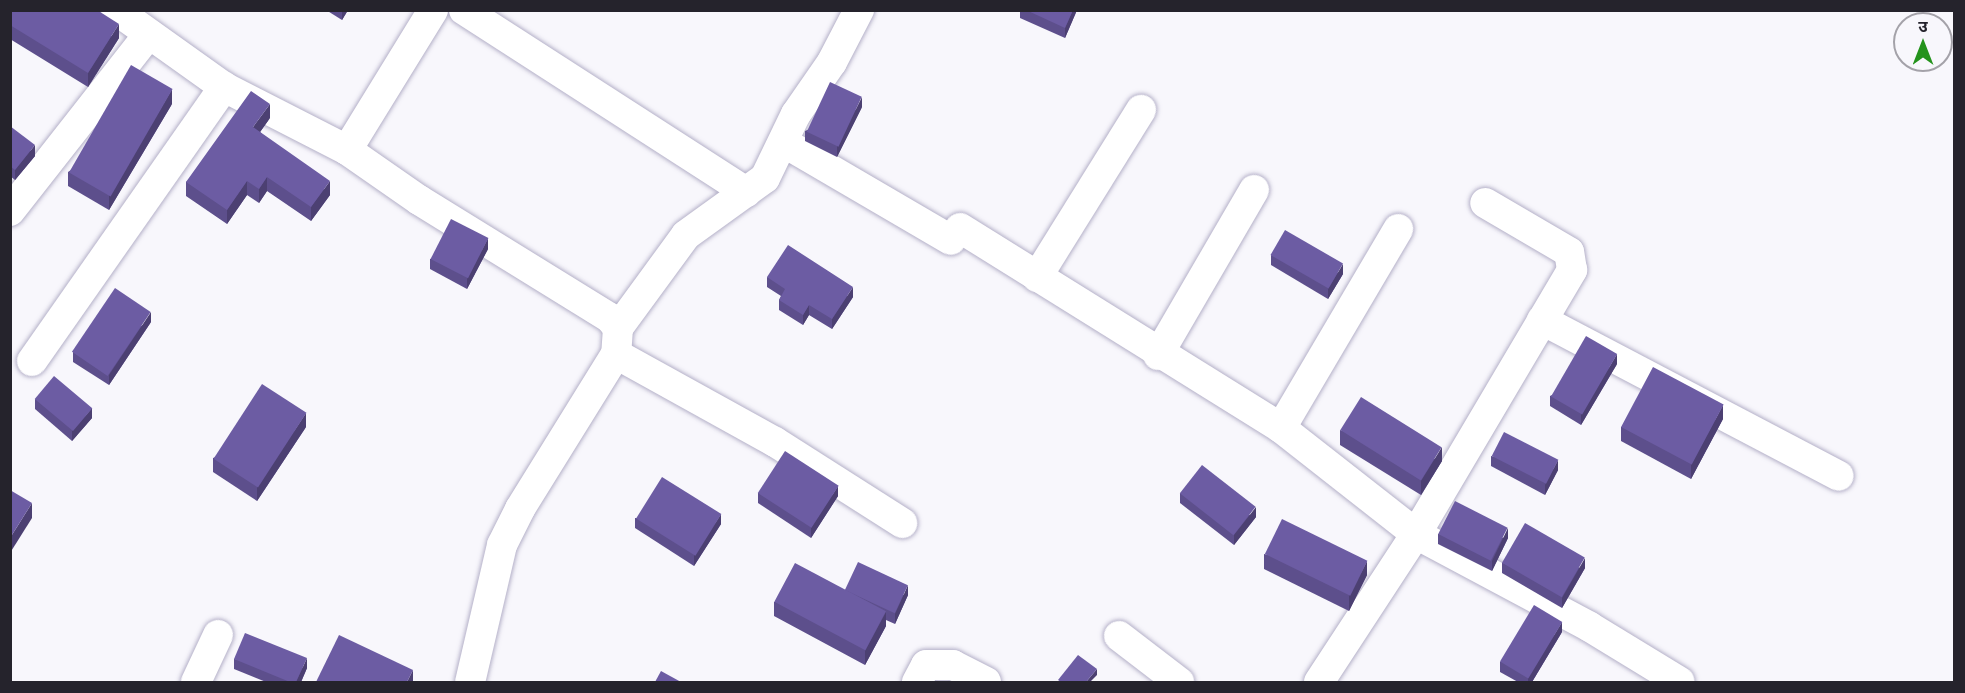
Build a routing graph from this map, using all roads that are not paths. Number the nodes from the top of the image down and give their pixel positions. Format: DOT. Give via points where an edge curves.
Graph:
graph roads {
  1 [pos="116,10"];
  2 [pos="433,10"];
  3 [pos="464,10"];
  4 [pos="859,10"];
  5 [pos="149,34"];
  6 [pos="224,87"];
  7 [pos="1141,110"];
  8 [pos="784,143"];
  9 [pos="347,150"];
  10 [pos="1254,190"];
  11 [pos="746,192"];
  12 [pos="1485,203"];
  13 [pos="10,211"];
  14 [pos="1398,229"];
  15 [pos="1037,277"];
  16 [pos="1542,320"];
  17 [pos="617,341"];
  18 [pos="1158,355"];
  19 [pos="32,361"];
  20 [pos="1281,428"];
  21 [pos="1839,476"];
  22 [pos="902,523"];
  23 [pos="1416,534"];
  24 [pos="218,635"];
  25 [pos="1119,636"];
  26 [pos="196,682"];
  27 [pos="470,682"];
  28 [pos="917,682"];
  29 [pos="986,682"];
  30 [pos="1179,682"];
  31 [pos="1319,682"];
  32 [pos="1680,682"];
  1 -- 5 [label="street"];
  2 -- 9 [label="street"];
  3 -- 11 [label="street"];
  4 -- 8 [label="street" via="832,62 796,114"];
  5 -- 6 [label="street"];
  5 -- 13 [label="street"];
  6 -- 9 [label="street"];
  6 -- 19 [label="street"];
  7 -- 15 [label="street"];
  8 -- 11 [label="street" via="765,178"];
  8 -- 15 [label="street"];
  9 -- 17 [label="street" via="419,200 610,318"];
  10 -- 18 [label="street"];
  11 -- 17 [label="street" via="686,235"];
  12 -- 16 [label="street" via="1573,258 1572,270"];
  14 -- 20 [label="street"];
  15 -- 18 [label="street"];
  16 -- 21 [label="street"];
  16 -- 23 [label="street"];
  17 -- 22 [label="street"];
  17 -- 27 [label="street" via="502,545"];
  18 -- 20 [label="street"];
  20 -- 23 [label="street"];
  23 -- 31 [label="street"];
  23 -- 32 [label="street" via="1590,627"];
  24 -- 26 [label="street"];
  25 -- 30 [label="street"];
  28 -- 29 [label="street" via="926,664 953,664"];
}
